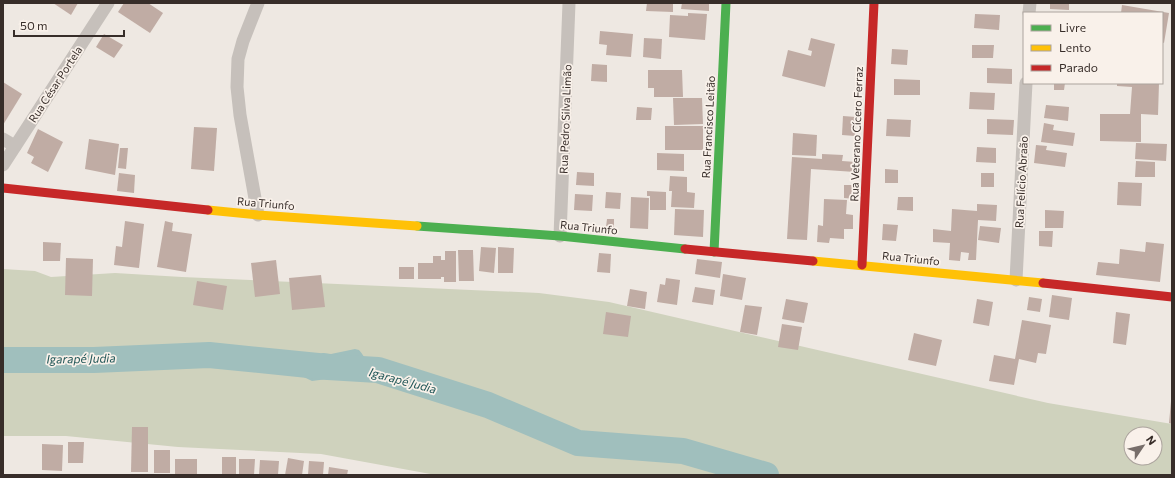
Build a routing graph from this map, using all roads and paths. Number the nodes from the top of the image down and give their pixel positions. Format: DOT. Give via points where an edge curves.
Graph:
graph roads {
  1 [pos="108,3"];
  2 [pos="258,3"];
  3 [pos="570,3"];
  4 [pos="726,3"];
  5 [pos="874,3"];
  6 [pos="1026,84"];
  7 [pos="3,139"];
  8 [pos="15,146"];
  9 [pos="3,165"];
  10 [pos="3,188"];
  11 [pos="258,216"];
  12 [pos="560,236"];
  13 [pos="714,252"];
  14 [pos="862,265"];
  15 [pos="1016,280"];
  16 [pos="1172,297"];
  1 -- 8 [label="street, Rua César Portela"];
  2 -- 11 [label="street" via="238,59 237,87"];
  3 -- 12 [label="street, Rua Pedro Silva Limão"];
  4 -- 13 [label="street, Rua Francisco Leitão"];
  5 -- 14 [label="street, Rua Veterano Cícero Ferraz"];
  6 -- 15 [label="street, Rua Felício Abraão"];
  7 -- 8 [label="street"];
  8 -- 9 [label="street, Rua César Portela"];
  10 -- 11 [label="street, Rua Triunfo"];
  11 -- 12 [label="street, Rua Triunfo"];
  12 -- 13 [label="street, Rua Triunfo"];
  13 -- 14 [label="street, Rua Triunfo"];
  14 -- 15 [label="street, Rua Triunfo"];
  15 -- 16 [label="street, Rua Triunfo"];
}
